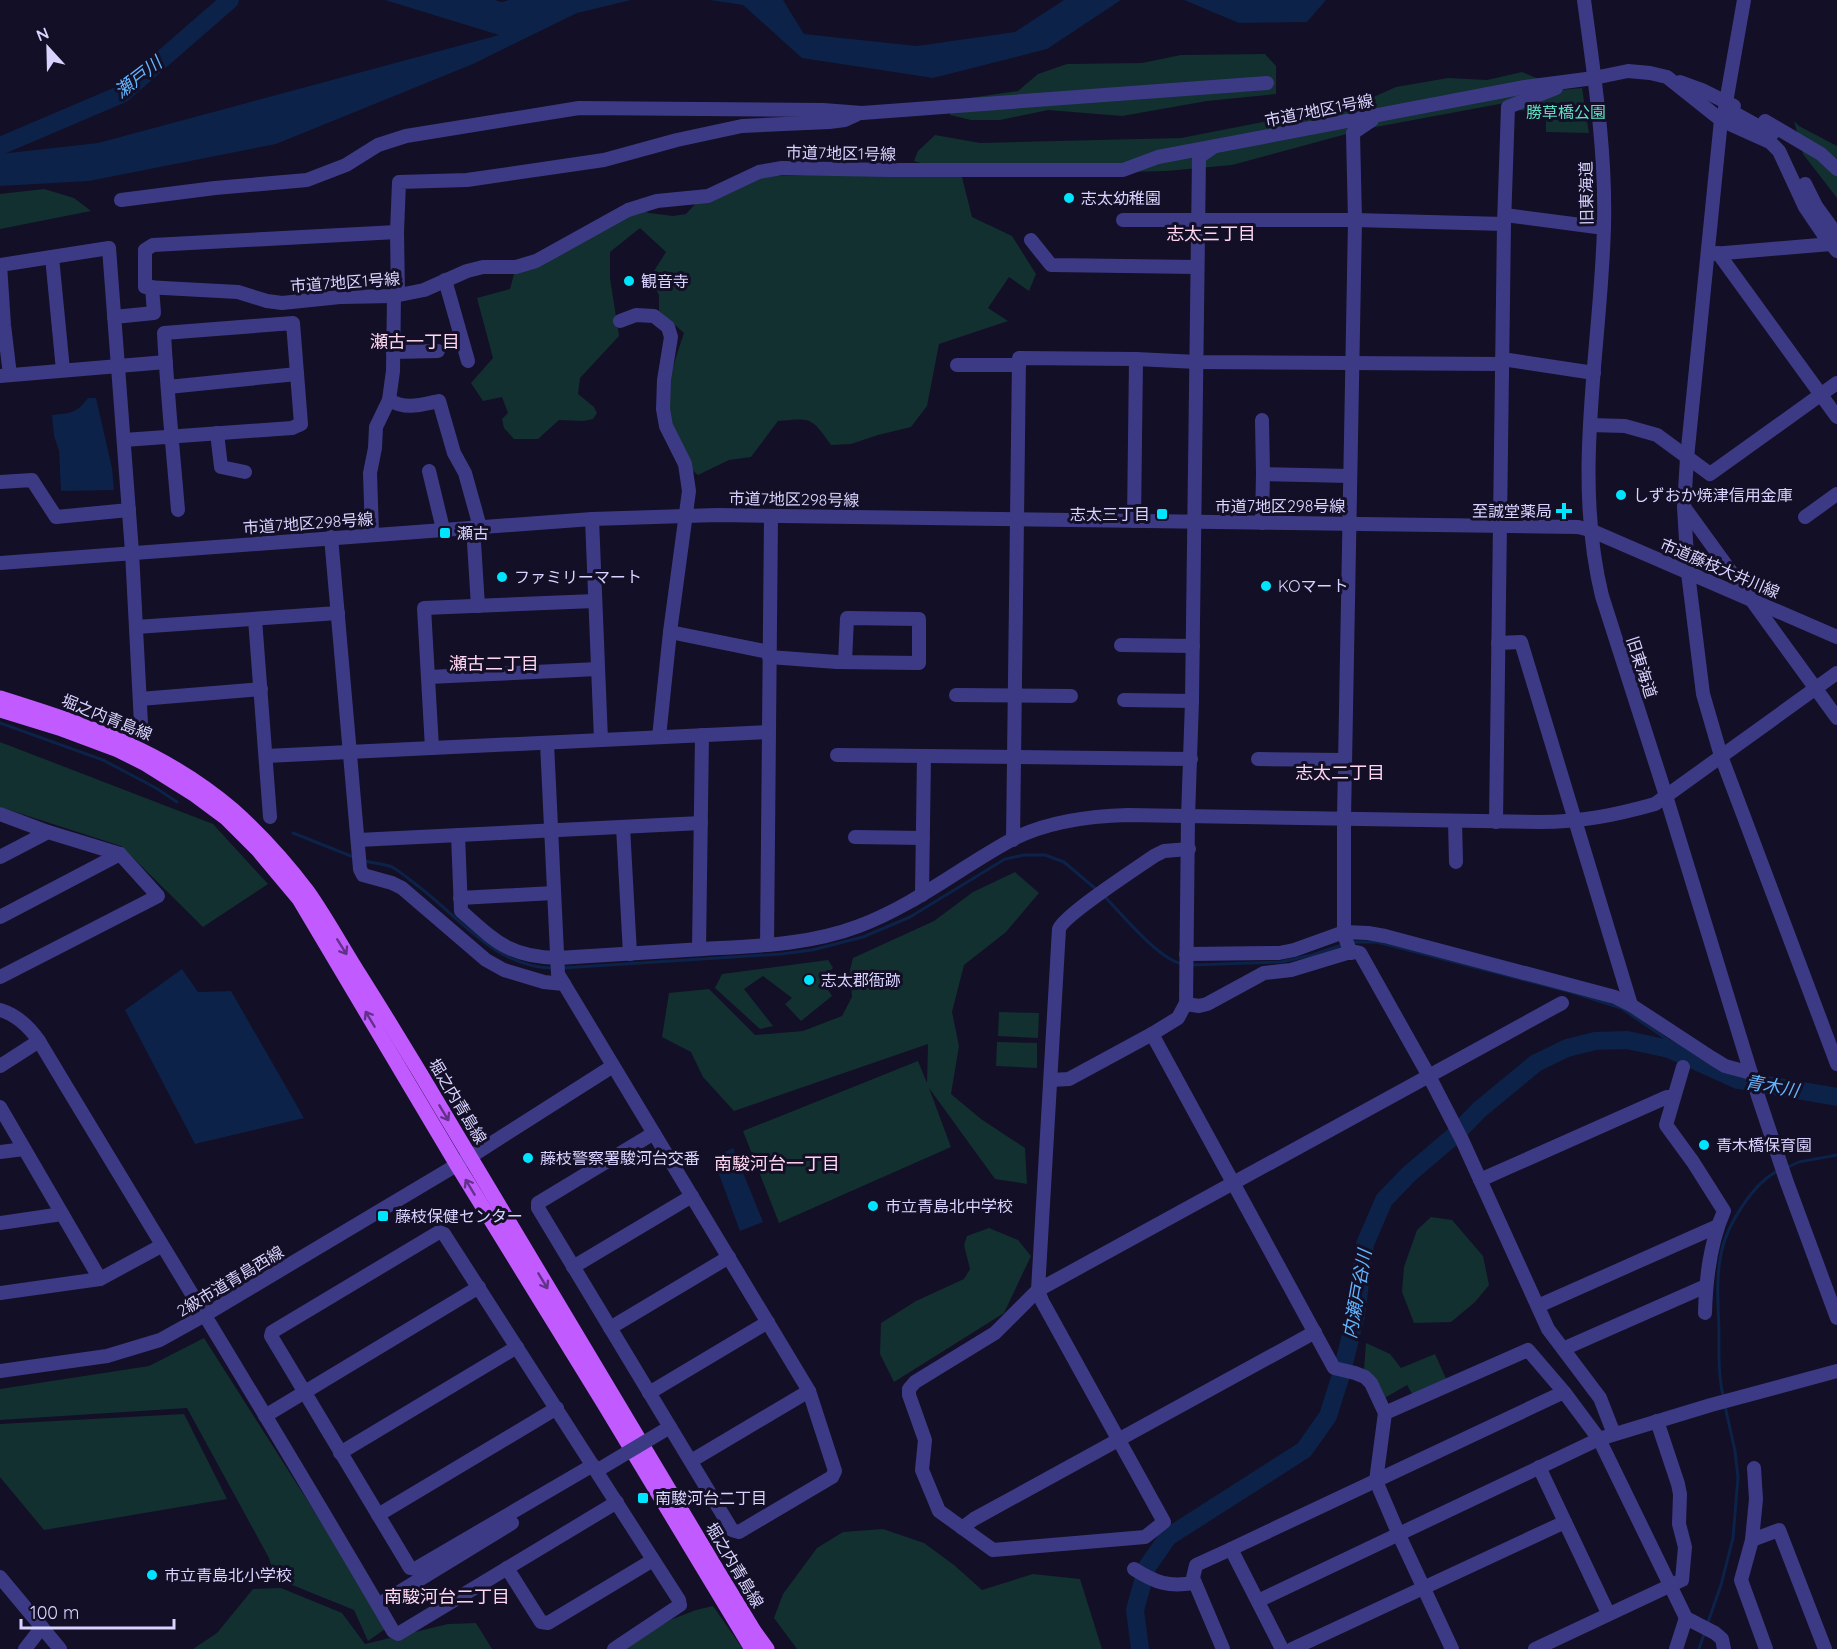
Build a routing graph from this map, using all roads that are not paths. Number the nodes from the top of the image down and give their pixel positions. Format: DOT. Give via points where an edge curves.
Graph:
graph roads {
  1 [pos="1584,0"];
  2 [pos="1744,0"];
  3 [pos="1593,72"];
  4 [pos="1667,77"];
  5 [pos="1570,82"];
  6 [pos="1267,83"];
  7 [pos="1727,103"];
  8 [pos="862,113"];
  9 [pos="1377,116"];
  10 [pos="1721,120"];
  11 [pos="1216,145"];
  12 [pos="1837,169"];
  13 [pos="121,200"];
  14 [pos="1123,220"];
  15 [pos="1355,220"];
  16 [pos="1504,220"];
  17 [pos="1198,221"];
  18 [pos="1604,228"];
  19 [pos="397,232"];
  20 [pos="1031,240"];
  21 [pos="1835,243"];
  22 [pos="1713,254"];
  23 [pos="52,257"];
  24 [pos="0,265"];
  25 [pos="1197,267"];
  26 [pos="445,280"];
  27 [pos="152,287"];
  28 [pos="396,296"];
  29 [pos="114,316"];
  30 [pos="620,321"];
  31 [pos="2,325"];
  32 [pos="438,351"];
  33 [pos="393,352"];
  34 [pos="1136,359"];
  35 [pos="468,361"];
  36 [pos="166,362"];
  37 [pos="1197,362"];
  38 [pos="1502,362"];
  39 [pos="1352,363"];
  40 [pos="957,365"];
  41 [pos="1019,365"];
  42 [pos="118,366"];
  43 [pos="63,370"];
  44 [pos="1594,373"];
  45 [pos="297,374"];
  46 [pos="5,375"];
  47 [pos="1837,383"];
  48 [pos="168,387"];
  49 [pos="1821,394"];
  50 [pos="389,400"];
  51 [pos="1837,417"];
  52 [pos="1262,420"];
  53 [pos="1590,425"];
  54 [pos="217,433"];
  55 [pos="172,436"];
  56 [pos="124,440"];
  57 [pos="1687,458"];
  58 [pos="429,471"];
  59 [pos="245,472"];
  60 [pos="1263,474"];
  61 [pos="1350,476"];
  62 [pos="0,482"];
  63 [pos="1837,494"];
  64 [pos="1684,507"];
  65 [pos="129,510"];
  66 [pos="178,510"];
  67 [pos="684,516"];
  68 [pos="771,516"];
  69 [pos="1805,517"];
  70 [pos="592,519"];
  71 [pos="1016,519"];
  72 [pos="1134,521"];
  73 [pos="1194,522"];
  74 [pos="1262,523"];
  75 [pos="1349,523"];
  76 [pos="1499,526"];
  77 [pos="476,527"];
  78 [pos="443,529"];
  79 [pos="1590,530"];
  80 [pos="372,534"];
  81 [pos="331,537"];
  82 [pos="132,552"];
  83 [pos="0,563"];
  84 [pos="1688,573"];
  85 [pos="1752,599"];
  86 [pos="595,601"];
  87 [pos="477,606"];
  88 [pos="338,613"];
  89 [pos="255,619"];
  90 [pos="136,627"];
  91 [pos="670,632"];
  92 [pos="1837,637"];
  93 [pos="1498,643"];
  94 [pos="1120,645"];
  95 [pos="1193,646"];
  96 [pos="769,654"];
  97 [pos="845,662"];
  98 [pos="598,669"];
  99 [pos="1837,674"];
  100 [pos="428,677"];
  101 [pos="261,689"];
  102 [pos="1816,689"];
  103 [pos="956,695"];
  104 [pos="1014,696"];
  105 [pos="1071,696"];
  106 [pos="0,698"];
  107 [pos="140,699"];
  108 [pos="1124,700"];
  109 [pos="1192,701"];
  110 [pos="0,710"];
  111 [pos="1837,718"];
  112 [pos="141,724"];
  113 [pos="768,732"];
  114 [pos="702,735"];
  115 [pos="659,737"];
  116 [pos="601,740"];
  117 [pos="547,743"];
  118 [pos="432,748"];
  119 [pos="350,752"];
  120 [pos="837,755"];
  121 [pos="266,756"];
  122 [pos="924,756"];
  123 [pos="1721,756"];
  124 [pos="1013,757"];
  125 [pos="1191,759"];
  126 [pos="1258,759"];
  127 [pos="1345,760"];
  128 [pos="1666,796"];
  129 [pos="0,814"];
  130 [pos="270,817"];
  131 [pos="1188,817"];
  132 [pos="1344,819"];
  133 [pos="1455,821"];
  134 [pos="1575,821"];
  135 [pos="1496,822"];
  136 [pos="701,823"];
  137 [pos="623,827"];
  138 [pos="551,831"];
  139 [pos="48,832"];
  140 [pos="458,835"];
  141 [pos="855,837"];
  142 [pos="923,838"];
  143 [pos="1013,840"];
  144 [pos="358,846"];
  145 [pos="1189,849"];
  146 [pos="120,854"];
  147 [pos="0,857"];
  148 [pos="1456,862"];
  149 [pos="554,893"];
  150 [pos="922,895"];
  151 [pos="460,898"];
  152 [pos="0,917"];
  153 [pos="1344,934"];
  154 [pos="767,945"];
  155 [pos="699,949"];
  156 [pos="1351,952"];
  157 [pos="630,954"];
  158 [pos="1186,955"];
  159 [pos="559,969"];
  160 [pos="0,977"];
  161 [pos="1562,1003"];
  162 [pos="1186,1004"];
  163 [pos="1631,1005"];
  164 [pos="0,1010"];
  165 [pos="1152,1034"];
  166 [pos="39,1041"];
  167 [pos="1837,1064"];
  168 [pos="0,1066"];
  169 [pos="613,1066"];
  170 [pos="1683,1067"];
  171 [pos="1751,1072"];
  172 [pos="1429,1076"];
  173 [pos="1051,1080"];
  174 [pos="1674,1097"];
  175 [pos="0,1107"];
  176 [pos="654,1133"];
  177 [pos="24,1149"];
  178 [pos="0,1152"];
  179 [pos="470,1157"];
  180 [pos="456,1165"];
  181 [pos="1480,1180"];
  182 [pos="1234,1182"];
  183 [pos="692,1196"];
  184 [pos="62,1214"];
  185 [pos="0,1223"];
  186 [pos="1718,1226"];
  187 [pos="161,1245"];
  188 [pos="729,1257"];
  189 [pos="573,1267"];
  190 [pos="100,1279"];
  191 [pos="1706,1286"];
  192 [pos="479,1287"];
  193 [pos="1038,1290"];
  194 [pos="0,1293"];
  195 [pos="1538,1306"];
  196 [pos="1705,1312"];
  197 [pos="205,1315"];
  198 [pos="1837,1318"];
  199 [pos="768,1322"];
  200 [pos="610,1328"];
  201 [pos="1315,1332"];
  202 [pos="517,1347"];
  203 [pos="1563,1349"];
  204 [pos="0,1371"];
  205 [pos="1837,1371"];
  206 [pos="809,1391"];
  207 [pos="1564,1392"];
  208 [pos="304,1393"];
  209 [pos="650,1393"];
  210 [pos="557,1408"];
  211 [pos="1386,1413"];
  212 [pos="265,1416"];
  213 [pos="1657,1421"];
  214 [pos="670,1427"];
  215 [pos="1614,1434"];
  216 [pos="1599,1439"];
  217 [pos="1119,1440"];
  218 [pos="340,1453"];
  219 [pos="691,1461"];
  220 [pos="1539,1467"];
  221 [pos="1754,1467"];
  222 [pos="595,1468"];
  223 [pos="1376,1481"];
  224 [pos="617,1502"];
  225 [pos="378,1515"];
  226 [pos="1565,1522"];
  227 [pos="962,1528"];
  228 [pos="1399,1535"];
  229 [pos="1752,1540"];
  230 [pos="1232,1549"];
  231 [pos="653,1560"];
  232 [pos="507,1568"];
  233 [pos="1134,1569"];
  234 [pos="0,1577"];
  235 [pos="1194,1583"];
  236 [pos="1669,1586"];
  237 [pos="1423,1587"];
  238 [pos="1258,1601"];
  239 [pos="378,1605"];
  240 [pos="1608,1613"];
  241 [pos="1691,1621"];
  242 [pos="42,1627"];
  243 [pos="25,1649"];
  244 [pos="60,1649"];
  245 [pos="614,1649"];
  246 [pos="752,1649"];
  247 [pos="767,1649"];
  248 [pos="1223,1649"];
  249 [pos="1282,1649"];
  250 [pos="1292,1649"];
  251 [pos="1452,1649"];
  252 [pos="1535,1649"];
  253 [pos="1676,1649"];
  254 [pos="1724,1649"];
  255 [pos="1766,1649"];
  256 [pos="1826,1649"];
  1 -- 3 [label="street, 旧東海道"];
  2 -- 7 [label="street"];
  3 -- 4 [label="street, 市道7地区1号線" via="1628,71"];
  3 -- 5 [label="street, 市道7地区1号線"];
  3 -- 18 [label="street, 旧東海道" via="1604,172"];
  4 -- 7 [label="street, 市道7地区1号線"];
  4 -- 10 [label="street"];
  5 -- 9 [label="street, 市道7地区1号線"];
  5 -- 16 [label="street" via="1509,107"];
  6 -- 8 [label="street"];
  7 -- 12 [label="street" via="1771,124 1821,154"];
  7 -- 21 [label="street" via="1725,108 1773,135 1791,153"];
  8 -- 13 [label="street" via="579,108 406,136 378,145 346,165 307,180"];
  8 -- 19 [label="street" via="830,122 742,126 603,160 467,180 399,182"];
  9 -- 11 [label="street, 市道7地区1号線"];
  9 -- 15 [label="street" via="1353,133"];
  10 -- 21 [label="street" via="1770,142 1779,151 1805,207"];
  10 -- 22 [label="street"];
  11 -- 17 [label="street" via="1199,157"];
  11 -- 26 [label="street, 市道7地区1号線" via="1158,157 1123,170 782,168 759,172 708,196 657,201 628,210 536,261 516,267 483,267"];
  14 -- 17 [label="street"];
  15 -- 16 [label="street"];
  15 -- 17 [label="street"];
  15 -- 39 [label="street"];
  16 -- 18 [label="street"];
  16 -- 38 [label="street"];
  17 -- 25 [label="street"];
  18 -- 44 [label="street, 旧東海道"];
  19 -- 27 [label="street" via="153,245 145,250 145,287"];
  19 -- 28 [label="street"];
  20 -- 25 [label="street" via="1051,265"];
  21 -- 22 [label="street"];
  22 -- 49 [label="street"];
  22 -- 57 [label="street"];
  23 -- 24 [label="street"];
  23 -- 29 [label="street" via="109,248"];
  23 -- 43 [label="street"];
  24 -- 31 [label="street"];
  25 -- 37 [label="street"];
  26 -- 28 [label="street, 市道7地区1号線"];
  26 -- 35 [label="street"];
  27 -- 28 [label="street, 市道7地区1号線" via="238,292 282,303"];
  27 -- 29 [label="street" via="154,313"];
  28 -- 33 [label="street"];
  29 -- 42 [label="street"];
  30 -- 67 [label="street" via="636,315 654,316 668,327 671,337 663,410 666,426 685,464 688,490"];
  31 -- 46 [label="street"];
  32 -- 33 [label="street"];
  33 -- 50 [label="street"];
  34 -- 37 [label="street"];
  34 -- 41 [label="street" via="1019,358"];
  34 -- 72 [label="street"];
  36 -- 42 [label="street"];
  36 -- 45 [label="street" via="164,333 293,323"];
  36 -- 48 [label="street"];
  37 -- 39 [label="street"];
  37 -- 73 [label="street"];
  38 -- 39 [label="street"];
  38 -- 44 [label="street"];
  38 -- 76 [label="street"];
  39 -- 61 [label="street"];
  40 -- 41 [label="street"];
  41 -- 71 [label="street"];
  42 -- 43 [label="street"];
  42 -- 56 [label="street"];
  43 -- 46 [label="street"];
  44 -- 53 [label="street, 旧東海道"];
  45 -- 48 [label="street"];
  45 -- 54 [label="street" via="301,424 292,428"];
  47 -- 49 [label="street"];
  48 -- 55 [label="street"];
  49 -- 51 [label="street"];
  49 -- 57 [label="street" via="1710,474"];
  50 -- 77 [label="street" via="399,406 438,401 453,453 465,473"];
  50 -- 80 [label="street" via="376,427 370,472"];
  52 -- 60 [label="street"];
  53 -- 57 [label="street" via="1625,426 1657,435"];
  53 -- 79 [label="street, 旧東海道"];
  54 -- 55 [label="street"];
  54 -- 59 [label="street" via="221,466"];
  55 -- 56 [label="street"];
  55 -- 66 [label="street"];
  56 -- 65 [label="street"];
  57 -- 64 [label="street"];
  58 -- 78 [label="street"];
  60 -- 61 [label="street"];
  60 -- 74 [label="street"];
  61 -- 75 [label="street"];
  62 -- 65 [label="street" via="32,480 56,517"];
  63 -- 69 [label="street"];
  64 -- 84 [label="street"];
  64 -- 85 [label="street"];
  65 -- 82 [label="street"];
  67 -- 68 [label="street, 市道7地区298号線"];
  67 -- 70 [label="street, 市道7地区298号線"];
  67 -- 91 [label="street"];
  68 -- 71 [label="street, 市道7地区298号線"];
  68 -- 96 [label="street"];
  70 -- 77 [label="street, 市道7地区298号線"];
  70 -- 86 [label="street"];
  71 -- 72 [label="street, 市道7地区298号線"];
  71 -- 104 [label="street"];
  72 -- 73 [label="street, 市道7地区298号線"];
  73 -- 74 [label="street, 市道7地区298号線"];
  73 -- 95 [label="street"];
  74 -- 75 [label="street, 市道7地区298号線"];
  75 -- 76 [label="street, 市道7地区298号線"];
  75 -- 127 [label="street"];
  76 -- 79 [label="street, 市道7地区298号線"];
  76 -- 93 [label="street"];
  77 -- 78 [label="street, 市道7地区298号線"];
  77 -- 87 [label="street"];
  78 -- 80 [label="street, 市道7地区298号線"];
  79 -- 84 [label="street, 市道藤枝大井川線"];
  79 -- 128 [label="street, 旧東海道" via="1602,596"];
  80 -- 81 [label="street, 市道7地区298号線"];
  81 -- 82 [label="street, 市道7地区298号線"];
  81 -- 88 [label="street"];
  82 -- 83 [label="street, 市道7地区298号線"];
  82 -- 90 [label="street"];
  84 -- 85 [label="street, 市道藤枝大井川線"];
  84 -- 123 [label="street" via="1703,694"];
  85 -- 92 [label="street, 市道藤枝大井川線"];
  85 -- 102 [label="street"];
  86 -- 87 [label="street"];
  86 -- 98 [label="street"];
  87 -- 100 [label="street" via="424,608"];
  88 -- 89 [label="street"];
  88 -- 119 [label="street"];
  89 -- 90 [label="street"];
  89 -- 101 [label="street"];
  90 -- 107 [label="street"];
  91 -- 96 [label="street"];
  91 -- 115 [label="street"];
  93 -- 134 [label="street" via="1521,642"];
  93 -- 135 [label="street"];
  94 -- 95 [label="street"];
  95 -- 109 [label="street"];
  96 -- 97 [label="street"];
  96 -- 113 [label="street"];
  97 -- 97 [label="street" via="846,618 919,619 919,663"];
  98 -- 100 [label="street"];
  98 -- 116 [label="street"];
  99 -- 102 [label="street"];
  100 -- 118 [label="street"];
  101 -- 107 [label="street"];
  101 -- 121 [label="street"];
  102 -- 111 [label="street"];
  102 -- 123 [label="street"];
  103 -- 104 [label="street"];
  104 -- 105 [label="street"];
  104 -- 124 [label="street"];
  106 -- 179 [label="main road, 堀之内青島線, one-way" via="118,738 153,755 199,784 266,842 309,894"];
  107 -- 112 [label="street"];
  108 -- 109 [label="street"];
  109 -- 125 [label="street"];
  180 -- 110 [label="main road, 堀之内青島線, one-way" via="299,899 226,818 118,750"];
  113 -- 114 [label="street"];
  113 -- 154 [label="street"];
  114 -- 115 [label="street"];
  114 -- 136 [label="street"];
  115 -- 116 [label="street"];
  116 -- 117 [label="street"];
  117 -- 118 [label="street"];
  117 -- 138 [label="street"];
  118 -- 119 [label="street"];
  119 -- 121 [label="street"];
  119 -- 144 [label="street"];
  120 -- 122 [label="street"];
  121 -- 130 [label="street"];
  122 -- 124 [label="street"];
  122 -- 142 [label="street"];
  123 -- 128 [label="street"];
  123 -- 167 [label="street"];
  124 -- 125 [label="street"];
  124 -- 143 [label="street"];
  125 -- 131 [label="street"];
  126 -- 127 [label="street"];
  127 -- 132 [label="street"];
  128 -- 134 [label="street" via="1636,810"];
  128 -- 171 [label="street, 旧東海道"];
  129 -- 139 [label="street"];
  131 -- 132 [label="street"];
  131 -- 143 [label="street" via="1083,818 1057,823"];
  131 -- 145 [label="street"];
  132 -- 133 [label="street"];
  132 -- 153 [label="street"];
  133 -- 135 [label="street"];
  133 -- 148 [label="street"];
  134 -- 135 [label="street"];
  134 -- 163 [label="street"];
  136 -- 137 [label="street"];
  136 -- 155 [label="street"];
  137 -- 138 [label="street"];
  137 -- 157 [label="street"];
  138 -- 140 [label="street"];
  138 -- 149 [label="street"];
  139 -- 146 [label="street"];
  139 -- 147 [label="street"];
  140 -- 144 [label="street"];
  140 -- 151 [label="street"];
  141 -- 142 [label="street"];
  142 -- 150 [label="street"];
  143 -- 150 [label="street"];
  144 -- 159 [label="street" via="363,874 402,888 495,965 544,982"];
  145 -- 158 [label="street"];
  145 -- 173 [label="street" via="1164,850 1154,855 1061,925"];
  146 -- 152 [label="street"];
  146 -- 160 [label="street" via="158,896"];
  149 -- 151 [label="street"];
  149 -- 159 [label="street"];
  150 -- 154 [label="street" via="888,914 834,934"];
  151 -- 159 [label="street" via="461,911 494,940"];
  153 -- 156 [label="street"];
  153 -- 158 [label="street" via="1279,953"];
  153 -- 163 [label="street" via="1385,936 1602,993"];
  154 -- 155 [label="street"];
  155 -- 157 [label="street"];
  156 -- 162 [label="street" via="1291,970 1264,972 1206,1004"];
  156 -- 172 [label="street" via="1364,958"];
  157 -- 159 [label="street"];
  158 -- 162 [label="street"];
  159 -- 169 [label="street"];
  161 -- 172 [label="street"];
  162 -- 165 [label="street" via="1178,1018"];
  163 -- 171 [label="street" via="1725,1066"];
  164 -- 166 [label="street" via="24,1023"];
  165 -- 173 [label="street" via="1070,1079"];
  165 -- 182 [label="street"];
  166 -- 168 [label="street"];
  166 -- 187 [label="street"];
  169 -- 176 [label="street"];
  169 -- 179 [label="street, 2級市道青島西線"];
  170 -- 174 [label="street"];
  171 -- 198 [label="street, 旧東海道"];
  172 -- 181 [label="street"];
  172 -- 182 [label="street"];
  173 -- 193 [label="street"];
  174 -- 181 [label="street"];
  174 -- 186 [label="street" via="1666,1125 1724,1211"];
  175 -- 177 [label="street"];
  176 -- 183 [label="street"];
  176 -- 189 [label="street" via="538,1203"];
  177 -- 178 [label="street"];
  177 -- 184 [label="street"];
  179 -- 180 [label="street, 2級市道青島西線"];
  179 -- 247 [label="main road, 堀之内青島線, one-way"];
  180 -- 197 [label="street, 2級市道青島西線"];
  246 -- 180 [label="main road, 堀之内青島線, one-way"];
  181 -- 195 [label="street"];
  182 -- 193 [label="street"];
  182 -- 201 [label="street"];
  183 -- 188 [label="street"];
  183 -- 189 [label="street"];
  184 -- 185 [label="street"];
  184 -- 190 [label="street"];
  186 -- 191 [label="street"];
  186 -- 195 [label="street"];
  187 -- 190 [label="street"];
  187 -- 197 [label="street"];
  188 -- 199 [label="street"];
  188 -- 200 [label="street"];
  189 -- 200 [label="street"];
  190 -- 194 [label="street"];
  191 -- 196 [label="street"];
  191 -- 203 [label="street"];
  192 -- 202 [label="street"];
  192 -- 208 [label="street"];
  192 -- 208 [label="street" via="440,1232 272,1332"];
  193 -- 217 [label="street"];
  193 -- 227 [label="street" via="995,1333 909,1389 925,1440 922,1470 939,1511"];
  195 -- 203 [label="street"];
  197 -- 204 [label="street, 2級市道青島西線" via="160,1340 107,1356"];
  197 -- 212 [label="street"];
  199 -- 206 [label="street"];
  199 -- 209 [label="street"];
  200 -- 209 [label="street"];
  201 -- 211 [label="street" via="1334,1368 1365,1377"];
  201 -- 217 [label="street"];
  202 -- 210 [label="street"];
  202 -- 218 [label="street"];
  203 -- 215 [label="street" via="1600,1398"];
  205 -- 213 [label="street"];
  206 -- 219 [label="street"];
  206 -- 219 [label="street" via="836,1472 832,1477 739,1532 732,1530"];
  207 -- 211 [label="street" via="1528,1350"];
  207 -- 216 [label="street"];
  207 -- 223 [label="street"];
  208 -- 212 [label="street"];
  208 -- 218 [label="street"];
  209 -- 214 [label="street"];
  210 -- 222 [label="street"];
  210 -- 225 [label="street"];
  211 -- 223 [label="street"];
  212 -- 239 [label="street"];
  213 -- 215 [label="street"];
  213 -- 236 [label="street" via="1678,1484 1679,1524 1685,1547 1682,1580"];
  214 -- 219 [label="street"];
  214 -- 222 [label="street, bridge"];
  215 -- 216 [label="street"];
  216 -- 220 [label="street"];
  216 -- 236 [label="street"];
  217 -- 227 [label="street"];
  217 -- 227 [label="street" via="1164,1522 1145,1538 993,1550"];
  218 -- 225 [label="street"];
  220 -- 226 [label="street"];
  220 -- 228 [label="street"];
  221 -- 229 [label="street"];
  222 -- 224 [label="street"];
  222 -- 225 [label="street" via="415,1569 410,1569"];
  222 -- 239 [label="street"];
  223 -- 228 [label="street"];
  223 -- 230 [label="street"];
  224 -- 231 [label="street"];
  224 -- 232 [label="street"];
  226 -- 237 [label="street"];
  226 -- 240 [label="street"];
  228 -- 237 [label="street"];
  228 -- 238 [label="street"];
  229 -- 255 [label="street" via="1741,1580"];
  229 -- 256 [label="street" via="1779,1530"];
  230 -- 235 [label="street" via="1196,1565"];
  230 -- 238 [label="street"];
  231 -- 232 [label="street" via="548,1623 541,1622"];
  231 -- 245 [label="street" via="680,1605"];
  232 -- 239 [label="street" via="398,1634"];
  233 -- 235 [label="street" via="1166,1585"];
  234 -- 242 [label="street"];
  235 -- 248 [label="street"];
  236 -- 240 [label="street"];
  236 -- 241 [label="street"];
  237 -- 250 [label="street"];
  237 -- 251 [label="street"];
  238 -- 249 [label="street"];
  240 -- 252 [label="street"];
  241 -- 253 [label="street"];
  241 -- 254 [label="street" via="1722,1639"];
  242 -- 243 [label="street"];
  242 -- 244 [label="street"];
}
